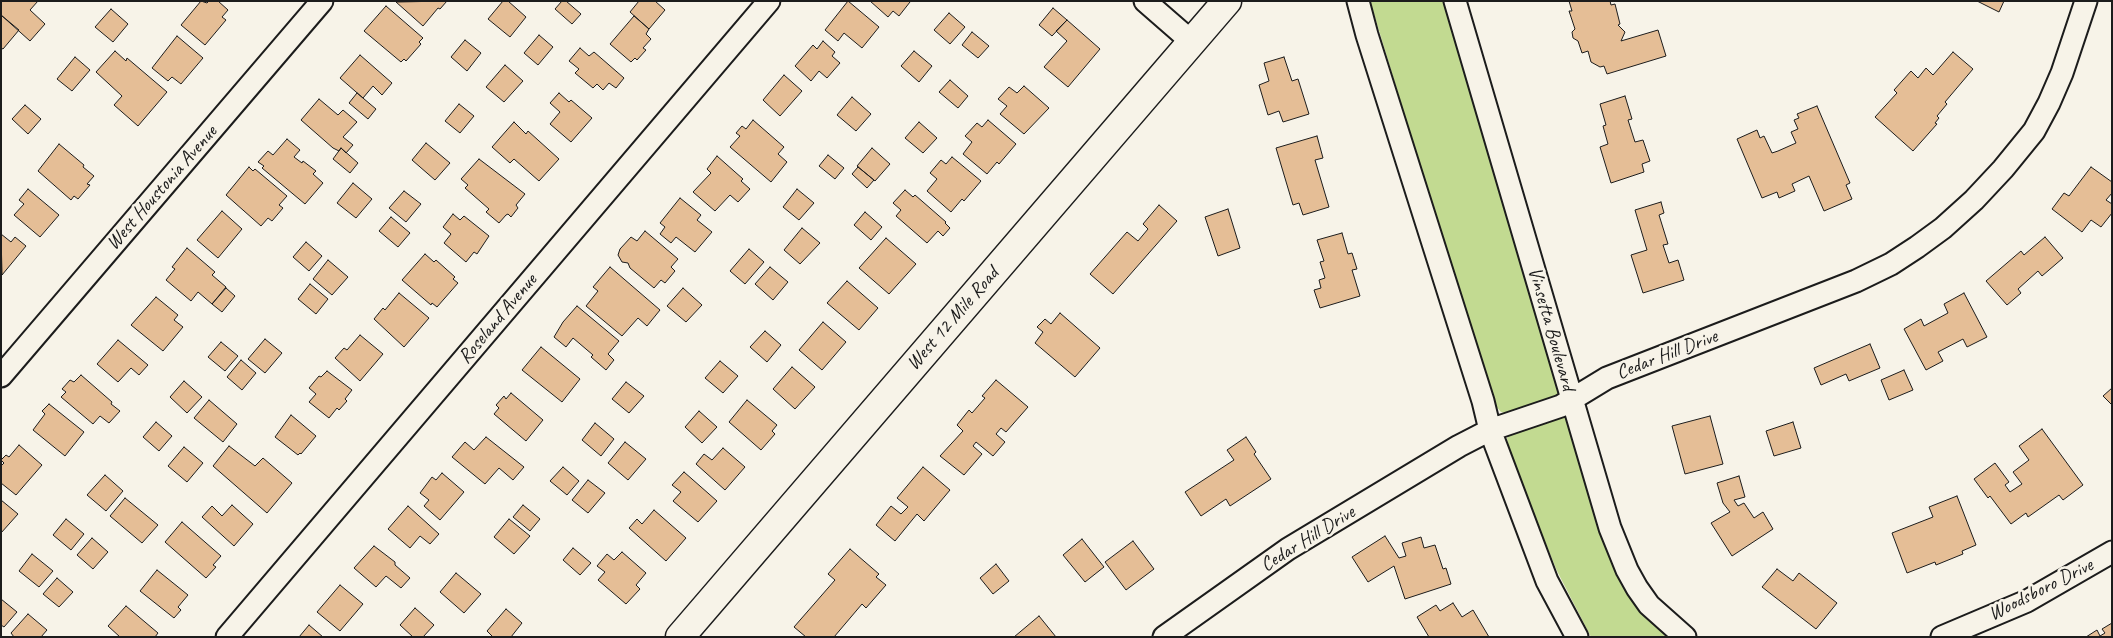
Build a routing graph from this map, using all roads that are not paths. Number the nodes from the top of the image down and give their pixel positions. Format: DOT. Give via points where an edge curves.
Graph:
graph roads {
  1 [pos="322,1"];
  2 [pos="769,1"];
  3 [pos="1145,1"];
  4 [pos="1227,1"];
  5 [pos="1358,1"];
  6 [pos="1456,1"];
  7 [pos="2086,1"];
  8 [pos="1192,42"];
  9 [pos="1,376"];
  10 [pos="1572,400"];
  11 [pos="1490,430"];
  12 [pos="2112,552"];
  13 [pos="227,637"];
  14 [pos="680,637"];
  15 [pos="1164,637"];
  16 [pos="1577,637"];
  17 [pos="1685,637"];
  18 [pos="1942,637"];
  1 -- 9 [label="street, West Houstonia Avenue"];
  2 -- 13 [label="street, Roseland Avenue"];
  3 -- 8 [label="street"];
  4 -- 8 [label="main road, West 12 Mile Road"];
  5 -- 11 [label="street"];
  6 -- 10 [label="street, Vinsetta Boulevard"];
  7 -- 10 [label="street, Cedar Hill Drive" via="2062,73 2034,131 2003,169 1943,228 1891,264 1607,378"];
  8 -- 14 [label="main road, West 12 Mile Road"];
  10 -- 11 [label="street, Cedar Hill Drive"];
  10 -- 17 [label="street, Vinsetta Boulevard" via="1610,528 1627,570 1649,605"];
  11 -- 15 [label="street, Cedar Hill Drive" via="1288,549"];
  11 -- 16 [label="street" via="1547,581"];
  12 -- 18 [label="street, Woodsboro Drive" via="2027,601"];
}
